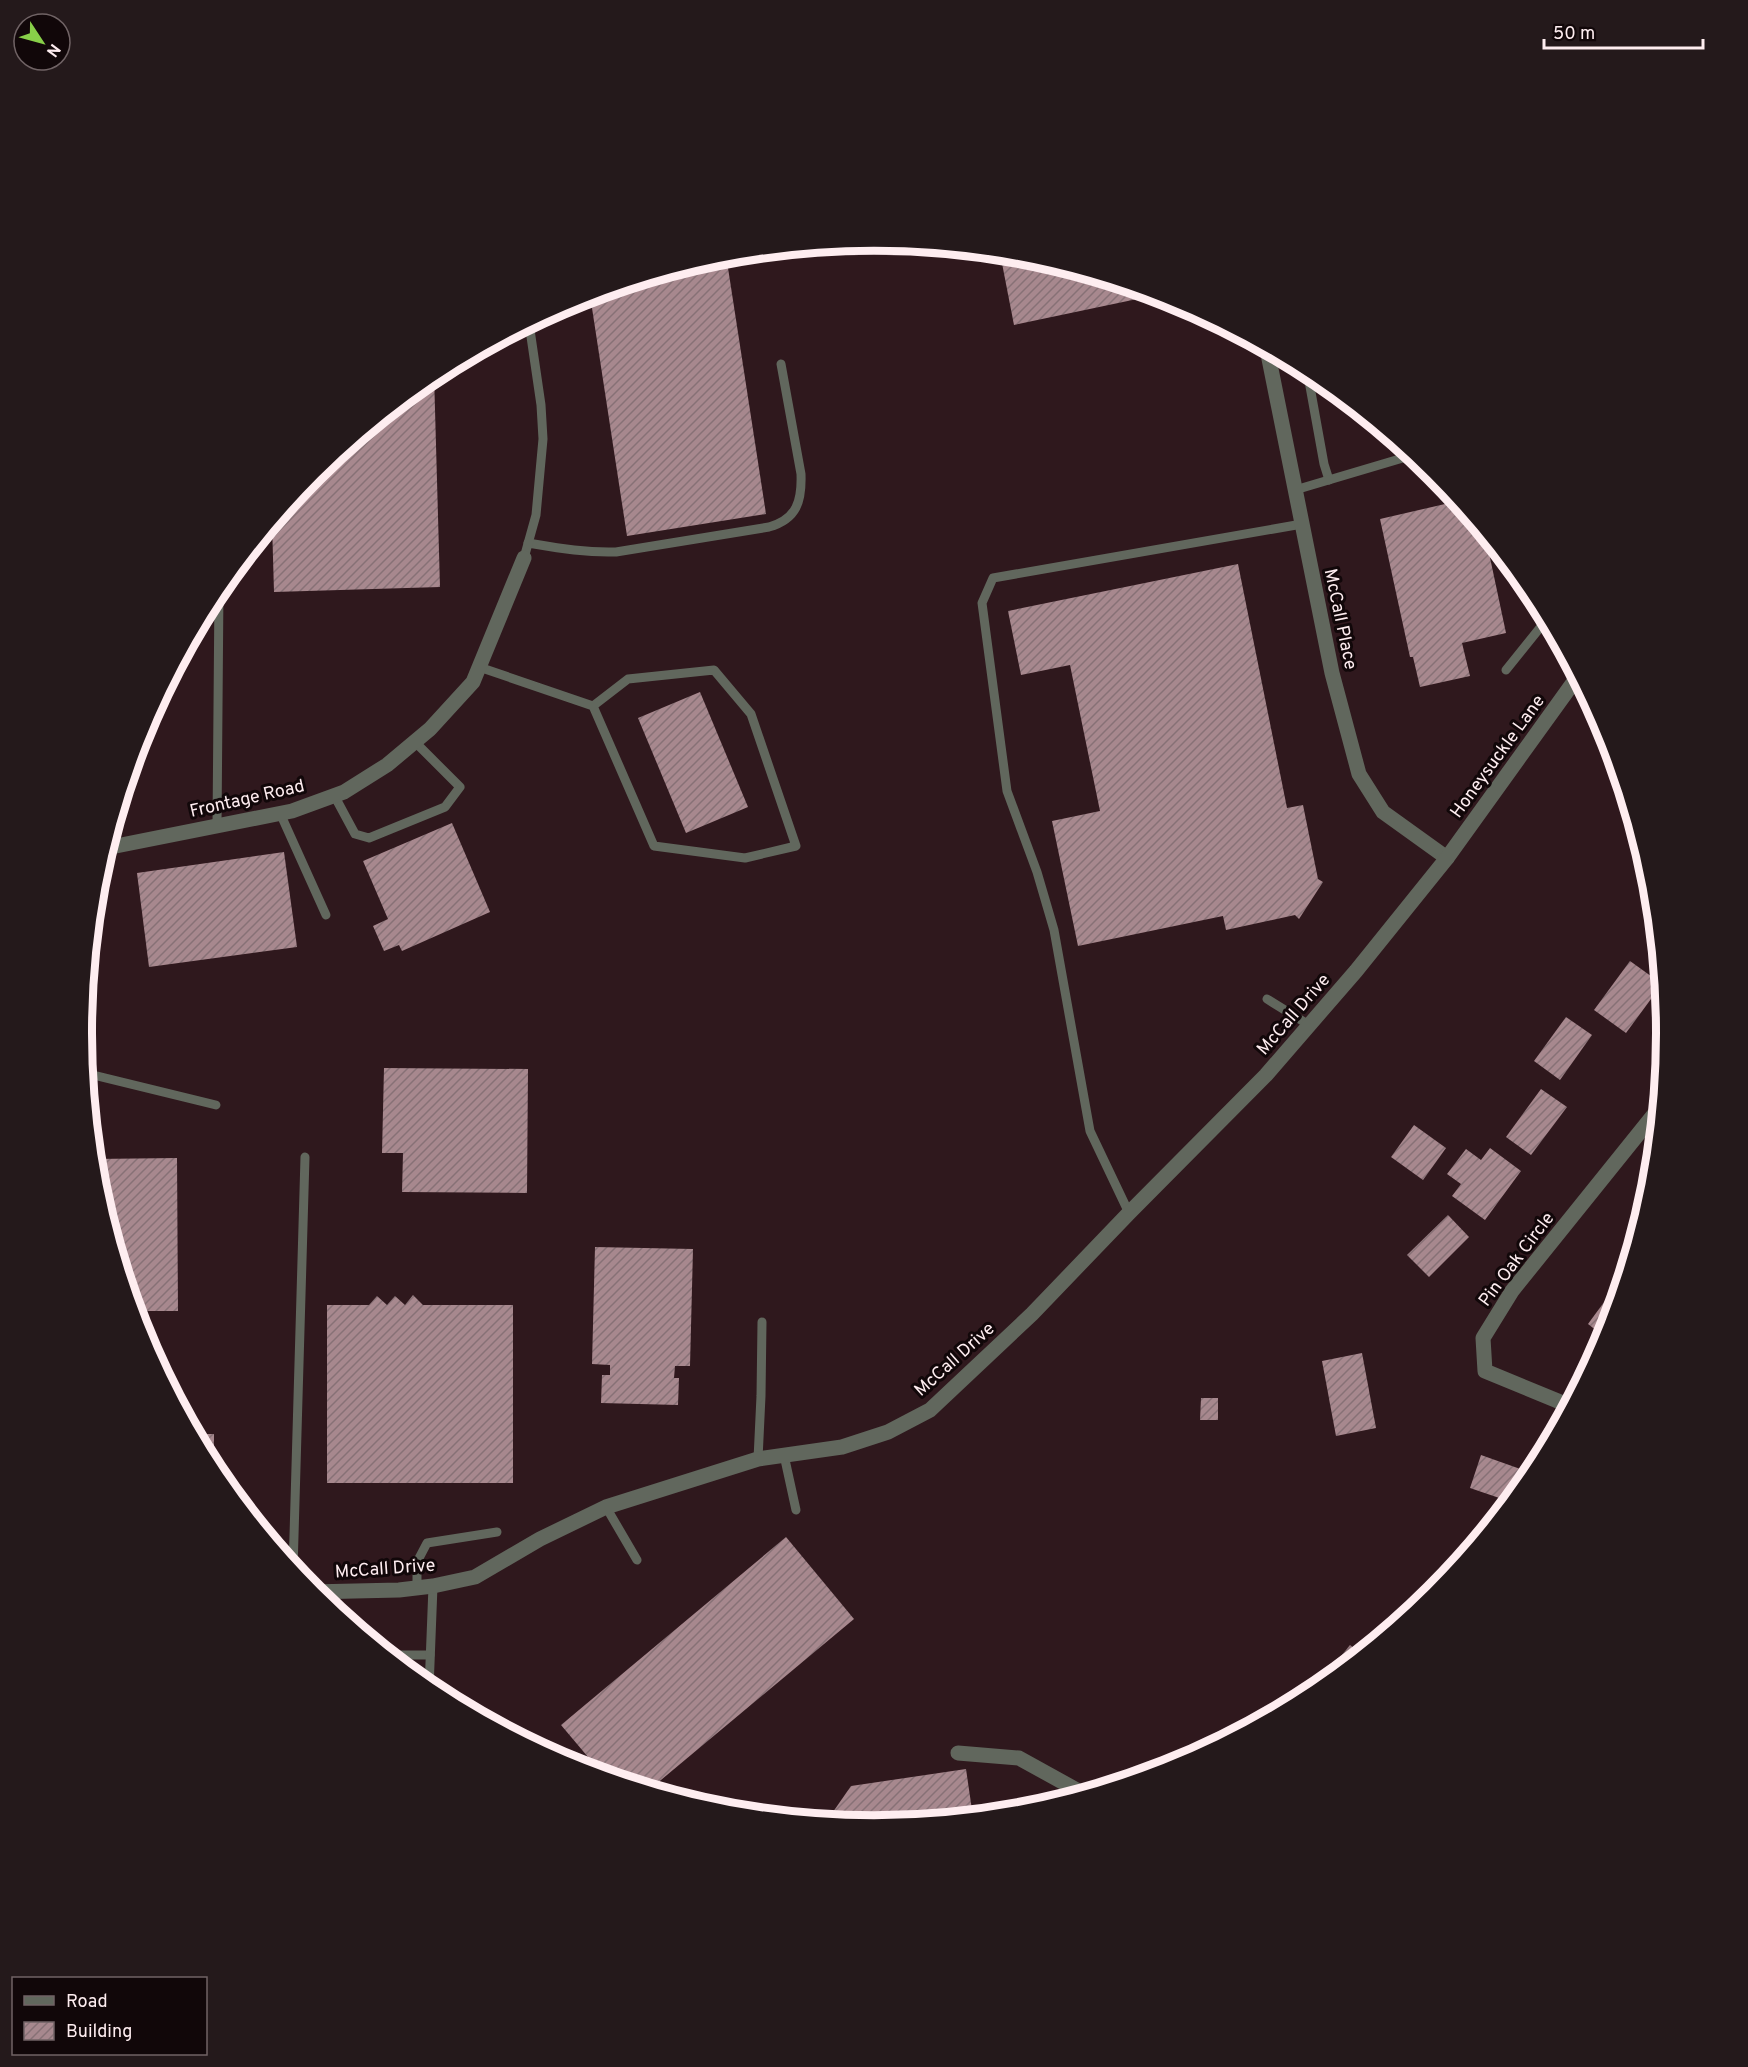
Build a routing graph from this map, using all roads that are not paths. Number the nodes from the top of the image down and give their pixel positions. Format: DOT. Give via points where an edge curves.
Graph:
graph roads {
  1 [pos="530,331"];
  2 [pos="1269,358"];
  3 [pos="781,364"];
  4 [pos="1309,383"];
  5 [pos="1404,458"];
  6 [pos="1329,480"];
  7 [pos="1295,490"];
  8 [pos="1302,524"];
  9 [pos="526,551"];
  10 [pos="219,606"];
  11 [pos="1542,626"];
  12 [pos="479,667"];
  13 [pos="1506,670"];
  14 [pos="1573,682"];
  15 [pos="593,705"];
  16 [pos="415,742"];
  17 [pos="334,795"];
  18 [pos="280,813"];
  19 [pos="217,826"];
  20 [pos="115,846"];
  21 [pos="1447,858"];
  22 [pos="326,915"];
  23 [pos="1267,999"];
  24 [pos="1309,1025"];
  25 [pos="93,1075"];
  26 [pos="216,1105"];
  27 [pos="1652,1117"];
  28 [pos="305,1157"];
  29 [pos="1129,1213"];
  30 [pos="762,1322"];
  31 [pos="1564,1403"];
  32 [pos="784,1455"];
  33 [pos="758,1459"];
  34 [pos="606,1507"];
  35 [pos="796,1510"];
  36 [pos="497,1532"];
  37 [pos="293,1557"];
  38 [pos="637,1560"];
  39 [pos="433,1586"];
  40 [pos="417,1588"];
  41 [pos="326,1591"];
  42 [pos="399,1655"];
  43 [pos="430,1655"];
  44 [pos="429,1677"];
  45 [pos="958,1754"];
  46 [pos="1076,1789"];
  1 -- 9 [label="lane" via="543,439 536,515"];
  2 -- 7 [label="street, McCall Place"];
  3 -- 9 [label="lane" via="802,486 796,511 781,524 616,552"];
  4 -- 6 [label="lane"];
  5 -- 6 [label="lane"];
  6 -- 7 [label="lane"];
  7 -- 8 [label="street, McCall Place"];
  8 -- 21 [label="street, McCall Place" via="1332,673 1359,774 1383,812"];
  8 -- 29 [label="lane" via="993,578 982,603 1007,791 1054,930 1090,1131"];
  9 -- 12 [label="street, Frontage Road"];
  10 -- 19 [label="lane"];
  11 -- 13 [label="lane"];
  12 -- 15 [label="lane"];
  12 -- 16 [label="street, Frontage Road" via="473,682"];
  14 -- 21 [label="street, Honeysuckle Lane"];
  15 -- 15 [label="lane" via="654,846 745,858 796,846 751,714 714,670 628,679"];
  16 -- 17 [label="street, Frontage Road" via="387,765"];
  16 -- 17 [label="lane" via="460,787 445,807 369,838 355,834"];
  17 -- 18 [label="street, Frontage Road"];
  18 -- 19 [label="street, Frontage Road"];
  18 -- 22 [label="lane"];
  19 -- 20 [label="street, Frontage Road"];
  21 -- 24 [label="street, McCall Drive"];
  23 -- 24 [label="lane"];
  24 -- 29 [label="street, McCall Drive" via="1266,1075"];
  25 -- 26 [label="lane"];
  27 -- 31 [label="street, Pin Oak Circle" via="1512,1291 1483,1338 1485,1371"];
  28 -- 37 [label="lane"];
  29 -- 32 [label="street, McCall Drive" via="1032,1314 930,1410 888,1432 842,1447"];
  30 -- 33 [label="lane"];
  32 -- 33 [label="street, McCall Drive"];
  32 -- 35 [label="lane"];
  33 -- 34 [label="street, McCall Drive"];
  34 -- 38 [label="lane"];
  34 -- 39 [label="street, McCall Drive" via="475,1577"];
  36 -- 40 [label="lane" via="427,1543 417,1562"];
  39 -- 40 [label="street, McCall Drive"];
  39 -- 43 [label="lane"];
  40 -- 41 [label="street, McCall Drive"];
  42 -- 43 [label="lane"];
  43 -- 44 [label="lane"];
  45 -- 46 [label="street" via="1019,1758"];
}
